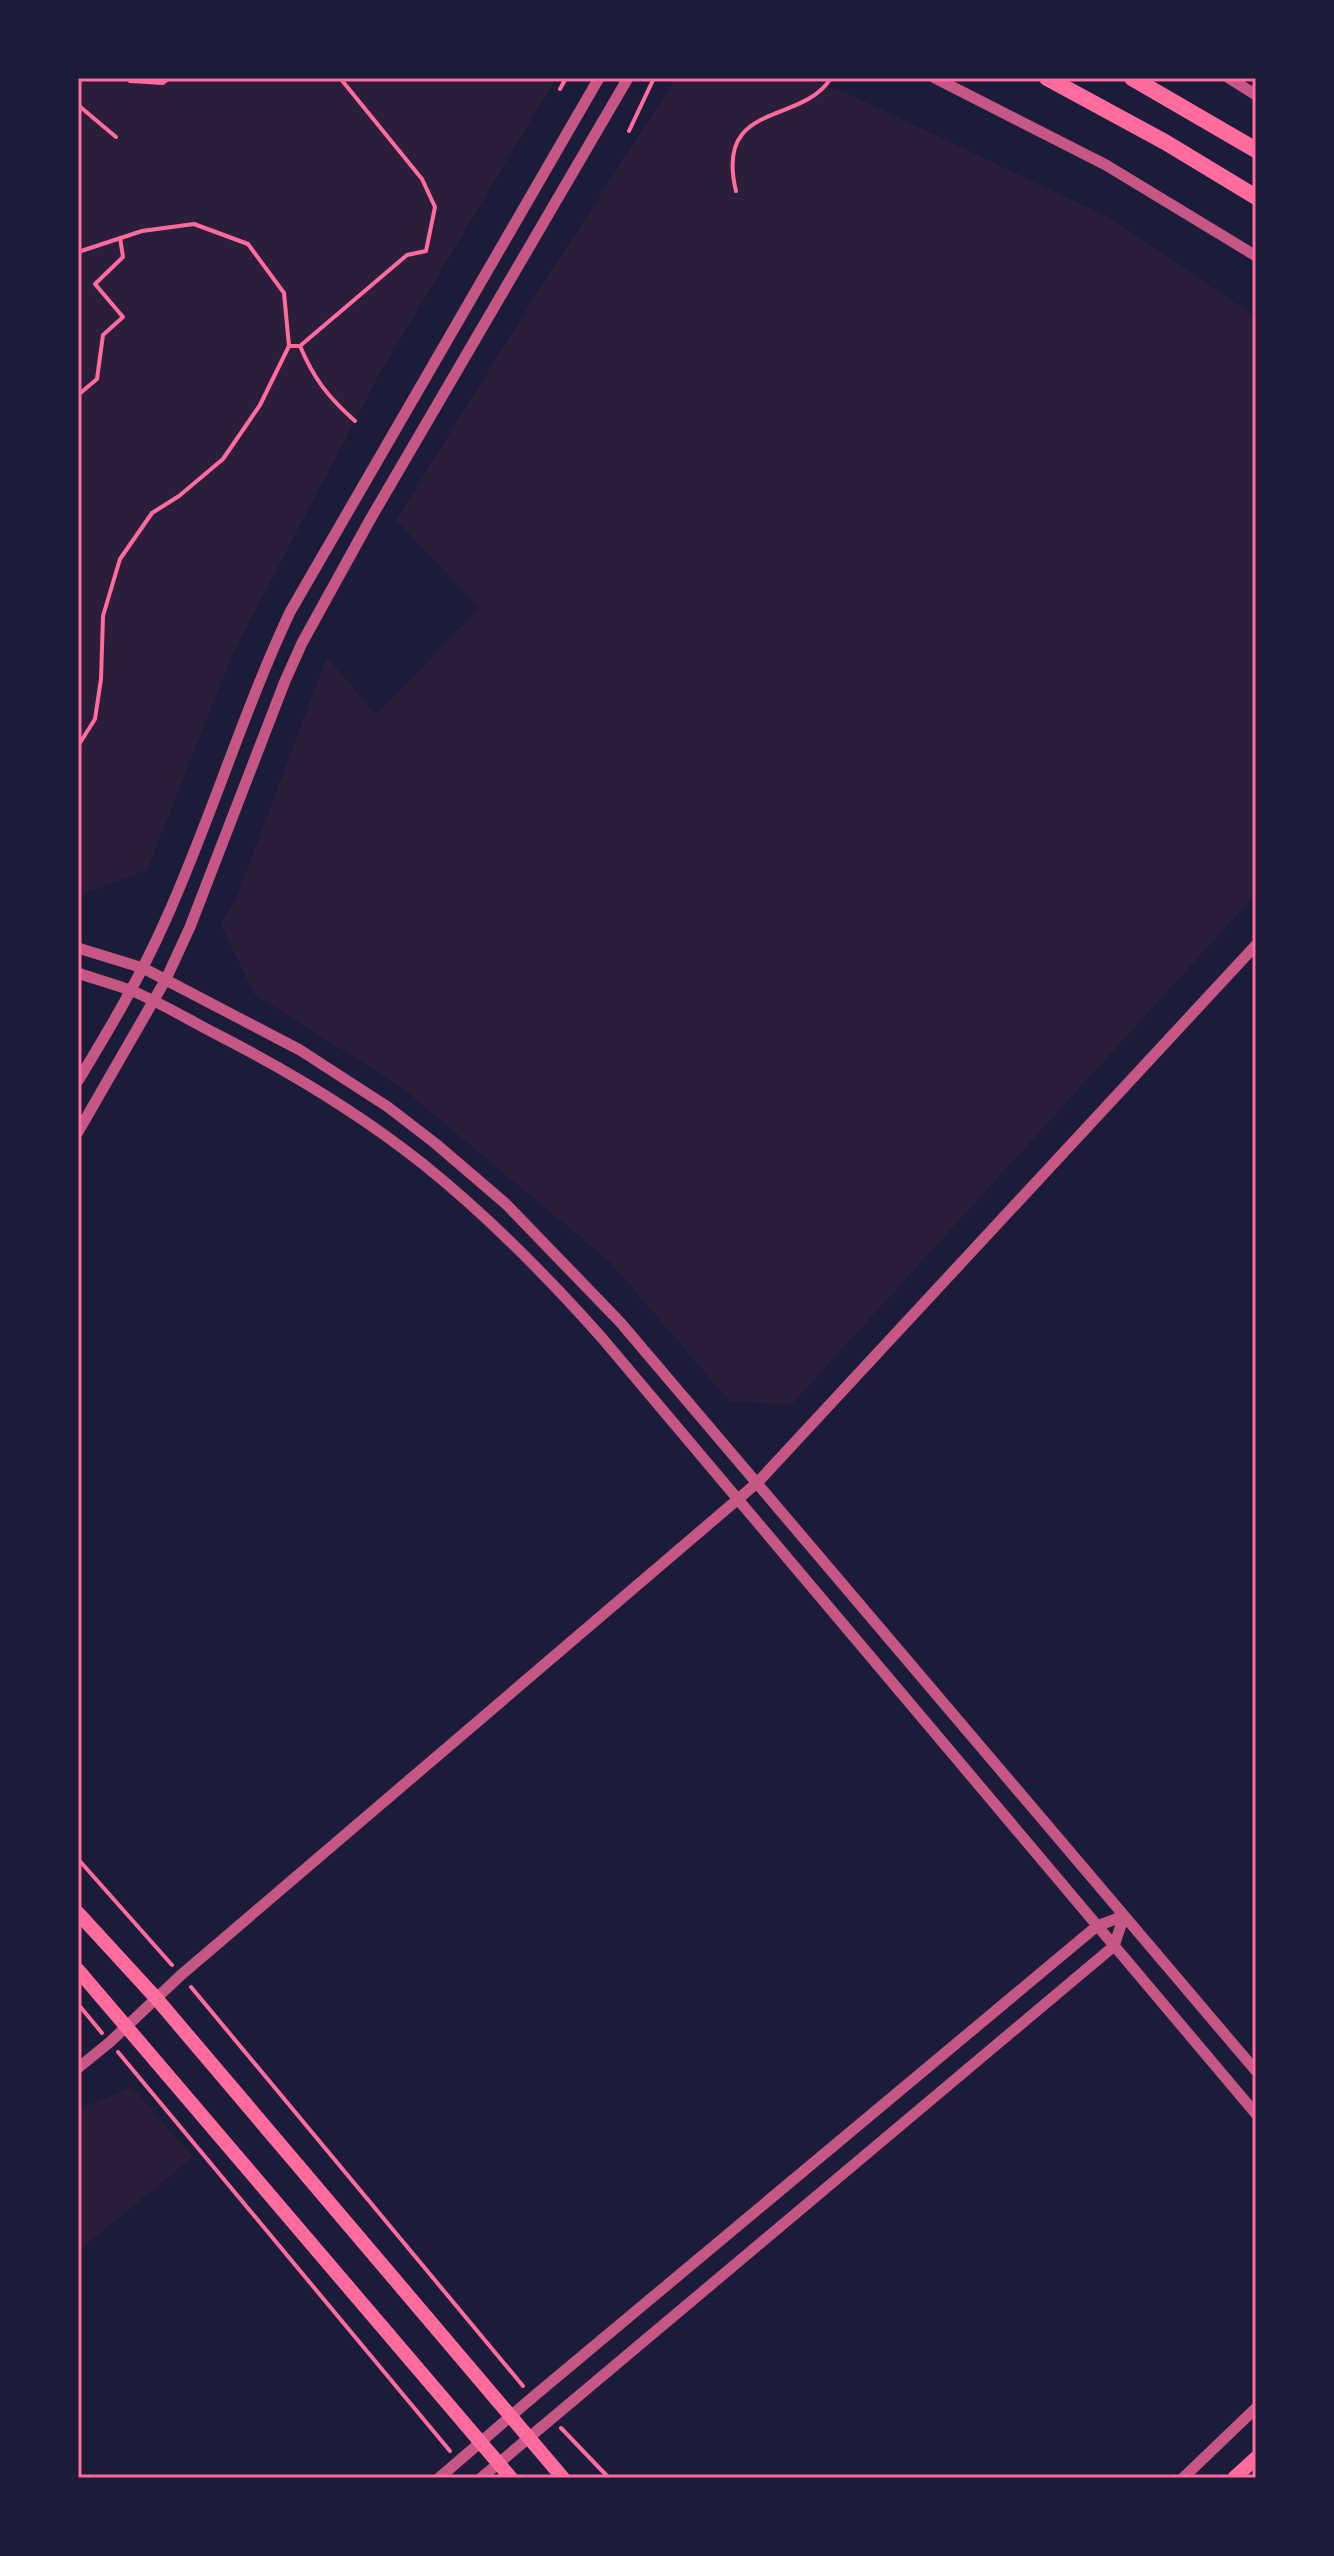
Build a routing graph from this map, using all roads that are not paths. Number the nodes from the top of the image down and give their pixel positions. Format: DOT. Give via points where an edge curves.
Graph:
graph roads {
  1 [pos="599,78"];
  2 [pos="628,78"];
  3 [pos="935,78"];
  4 [pos="1047,78"];
  5 [pos="1132,78"];
  6 [pos="1229,78"];
  7 [pos="1256,95"];
  8 [pos="1256,150"];
  9 [pos="1256,197"];
  10 [pos="1256,256"];
  11 [pos="1256,945"];
  12 [pos="78,948"];
  13 [pos="143,968"];
  14 [pos="78,973"];
  15 [pos="166,979"];
  16 [pos="132,991"];
  17 [pos="154,1002"];
  18 [pos="78,1081"];
  19 [pos="78,1132"];
  20 [pos="758,1482"];
  21 [pos="738,1501"];
  22 [pos="78,1913"];
  23 [pos="1124,1916"];
  24 [pos="1097,1926"];
  25 [pos="1114,1946"];
  26 [pos="78,1970"];
  27 [pos="156,1998"];
  28 [pos="126,2025"];
  29 [pos="78,2068"];
  30 [pos="1256,2071"];
  31 [pos="1256,2114"];
  32 [pos="1256,2408"];
  33 [pos="511,2417"];
  34 [pos="528,2438"];
  35 [pos="481,2442"];
  36 [pos="1256,2458"];
  37 [pos="498,2463"];
  38 [pos="439,2478"];
  39 [pos="481,2478"];
  40 [pos="511,2478"];
  41 [pos="563,2478"];
  42 [pos="1183,2478"];
  43 [pos="1234,2478"];
  1 -- 13 [label="street" via="290,612"];
  2 -- 15 [label="street" via="302,643"];
  3 -- 10 [label="street" via="1106,165"];
  4 -- 9 [label="highway"];
  5 -- 8 [label="highway"];
  6 -- 7 [label="street"];
  11 -- 20 [label="street"];
  12 -- 13 [label="street"];
  13 -- 15 [label="street"];
  13 -- 16 [label="street"];
  14 -- 16 [label="street"];
  15 -- 17 [label="street"];
  15 -- 20 [label="street" via="331,1068 436,1144 562,1260"];
  16 -- 17 [label="street"];
  16 -- 18 [label="street"];
  17 -- 19 [label="street"];
  17 -- 21 [label="street" via="328,1098 421,1163 488,1220 602,1338"];
  20 -- 21 [label="street"];
  20 -- 23 [label="street"];
  21 -- 24 [label="street"];
  21 -- 27 [label="street"];
  22 -- 27 [label="main road"];
  23 -- 24 [label="street"];
  23 -- 25 [label="street"];
  23 -- 30 [label="street"];
  24 -- 25 [label="street"];
  24 -- 33 [label="street"];
  25 -- 31 [label="street"];
  25 -- 34 [label="street"];
  26 -- 28 [label="main road"];
  27 -- 28 [label="street"];
  27 -- 33 [label="main road"];
  28 -- 29 [label="street"];
  28 -- 35 [label="main road"];
  32 -- 42 [label="street"];
  33 -- 34 [label="main road"];
  33 -- 35 [label="street"];
  34 -- 37 [label="street"];
  34 -- 41 [label="main road"];
  35 -- 37 [label="main road"];
  35 -- 38 [label="street"];
  36 -- 43 [label="main road"];
  37 -- 39 [label="street"];
  37 -- 40 [label="main road"];
}
